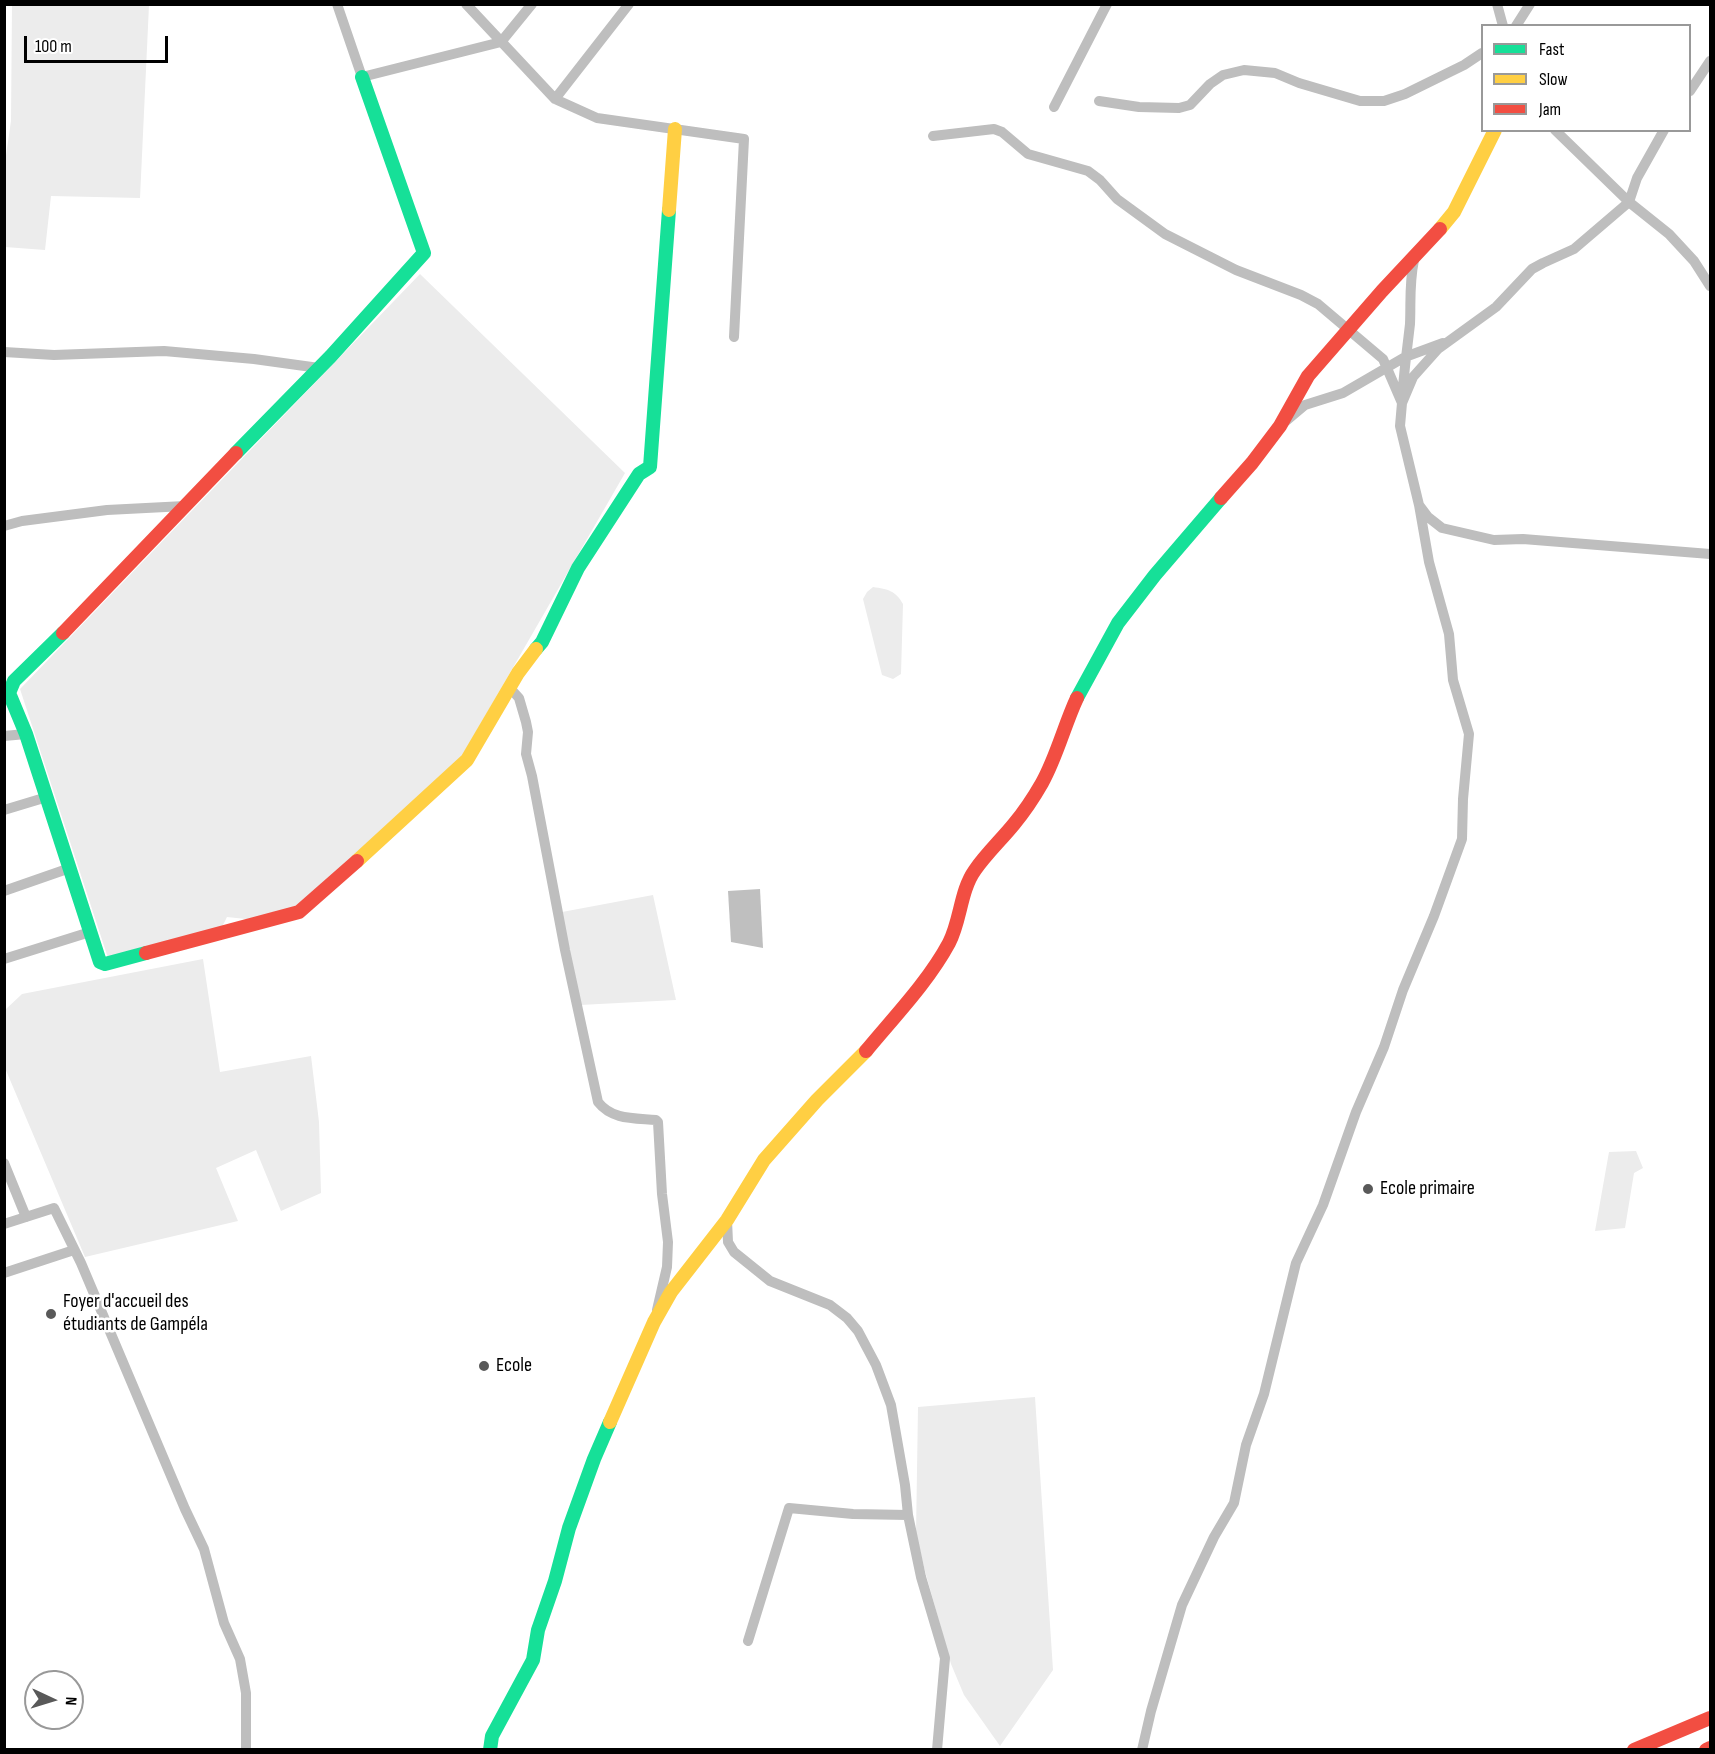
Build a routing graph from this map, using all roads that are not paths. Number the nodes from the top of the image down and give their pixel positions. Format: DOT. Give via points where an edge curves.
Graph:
graph roads {
  1 [pos="337,4"];
  2 [pos="466,4"];
  3 [pos="532,4"];
  4 [pos="629,4"];
  5 [pos="1107,4"];
  6 [pos="1497,4"];
  7 [pos="1530,4"];
  8 [pos="1502,24"];
  9 [pos="1517,24"];
  10 [pos="501,42"];
  11 [pos="1481,54"];
  12 [pos="1710,62"];
  13 [pos="362,77"];
  14 [pos="1691,88"];
  15 [pos="555,99"];
  16 [pos="1099,101"];
  17 [pos="1054,107"];
  18 [pos="675,129"];
  19 [pos="1494,132"];
  20 [pos="1557,132"];
  21 [pos="1663,132"];
  22 [pos="933,136"];
  23 [pos="1629,202"];
  24 [pos="1415,257"];
  25 [pos="1710,286"];
  26 [pos="1348,329"];
  27 [pos="734,337"];
  28 [pos="1454,339"];
  29 [pos="4,352"];
  30 [pos="1405,357"];
  31 [pos="1388,366"];
  32 [pos="320,368"];
  33 [pos="1402,403"];
  34 [pos="1280,426"];
  35 [pos="1419,505"];
  36 [pos="185,506"];
  37 [pos="4,526"];
  38 [pos="1710,554"];
  39 [pos="509,687"];
  40 [pos="26,734"];
  41 [pos="4,736"];
  42 [pos="47,797"];
  43 [pos="4,810"];
  44 [pos="70,868"];
  45 [pos="4,891"];
  46 [pos="90,932"];
  47 [pos="4,959"];
  48 [pos="4,1163"];
  49 [pos="26,1217"];
  50 [pos="727,1220"];
  51 [pos="4,1224"];
  52 [pos="74,1250"];
  53 [pos="4,1273"];
  54 [pos="654,1322"];
  55 [pos="908,1515"];
  56 [pos="748,1641"];
  57 [pos="1710,1718"];
  58 [pos="1710,1748"];
  59 [pos="246,1749"];
  60 [pos="490,1749"];
  61 [pos="937,1749"];
  62 [pos="1142,1749"];
  63 [pos="1634,1749"];
  64 [pos="1706,1749"];
  1 -- 13 [label="street"];
  2 -- 10 [label="street"];
  3 -- 10 [label="street"];
  4 -- 15 [label="street"];
  5 -- 17 [label="street"];
  6 -- 8 [label="street"];
  7 -- 9 [label="street"];
  10 -- 13 [label="street"];
  10 -- 15 [label="street"];
  11 -- 16 [label="street" via="1384,101 1360,101 1258,70 1222,75 1190,105 1179,108"];
  12 -- 14 [label="street"];
  13 -- 32 [label="main road" via="424,253"];
  15 -- 18 [label="street" via="597,118"];
  18 -- 27 [label="street" via="744,139"];
  18 -- 39 [label="main road" via="650,467 639,474 578,568 542,642"];
  19 -- 24 [label="main road" via="1454,212"];
  20 -- 23 [label="street"];
  21 -- 23 [label="street" via="1637,178"];
  22 -- 26 [label="street" via="994,129 1028,154 1088,171 1117,199 1165,234 1236,270 1301,295"];
  23 -- 25 [label="street" via="1669,234"];
  23 -- 28 [label="street" via="1574,249 1532,269 1496,307"];
  24 -- 26 [label="main road"];
  24 -- 30 [label="street"];
  26 -- 31 [label="street"];
  26 -- 34 [label="main road" via="1308,376"];
  28 -- 30 [label="street"];
  28 -- 33 [label="street" via="1438,349 1413,377"];
  29 -- 32 [label="street" via="54,355 164,351"];
  30 -- 31 [label="street"];
  30 -- 33 [label="street"];
  31 -- 33 [label="street"];
  31 -- 34 [label="street" via="1343,393 1305,405"];
  32 -- 36 [label="main road"];
  33 -- 35 [label="street" via="1400,426"];
  34 -- 50 [label="main road" via="1118,623 1078,693 1041,784 1016,822 975,870 948,945 928,974 866,1051 764,1160"];
  35 -- 38 [label="street" via="1442,528 1494,540"];
  35 -- 62 [label="street" via="1429,562 1449,634 1453,680 1469,734 1462,838 1323,1205 1296,1263 1234,1503 1182,1605"];
  36 -- 37 [label="street" via="107,510"];
  36 -- 40 [label="main road" via="14,681 9,693"];
  39 -- 46 [label="main road" via="466,760 299,912 105,964 100,962"];
  39 -- 54 [label="street" via="519,698 526,722 525,754 598,1102 618,1116 658,1122 668,1242 667,1267"];
  40 -- 41 [label="street"];
  40 -- 42 [label="main road"];
  42 -- 43 [label="street"];
  42 -- 44 [label="main road"];
  44 -- 45 [label="street"];
  44 -- 46 [label="main road"];
  46 -- 47 [label="street"];
  48 -- 49 [label="street"];
  49 -- 51 [label="street"];
  49 -- 52 [label="street" via="54,1208"];
  50 -- 54 [label="main road" via="671,1292"];
  50 -- 55 [label="street" via="728,1242 734,1252 770,1281 830,1305 858,1331 891,1405"];
  52 -- 53 [label="street"];
  52 -- 59 [label="street" via="204,1549 224,1623 240,1659 246,1693"];
  54 -- 60 [label="main road" via="576,1508 532,1660 492,1736"];
  55 -- 56 [label="street" via="789,1509"];
  55 -- 61 [label="street" via="945,1658"];
  57 -- 63 [label="main road"];
  58 -- 64 [label="main road"];
}
